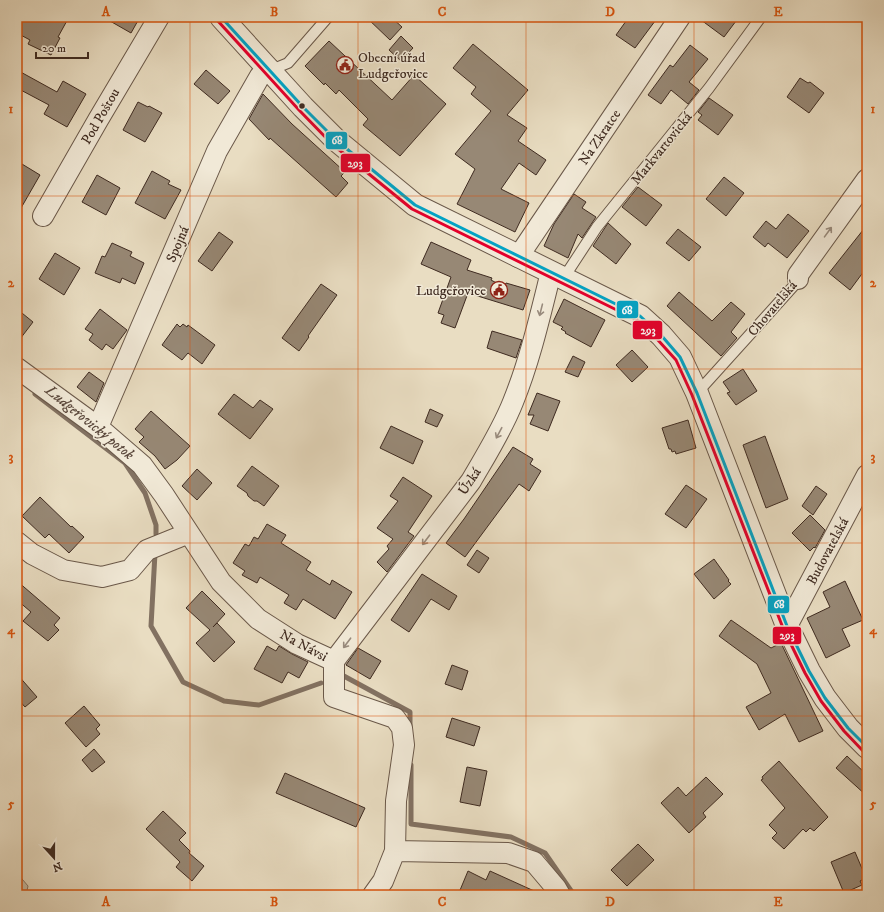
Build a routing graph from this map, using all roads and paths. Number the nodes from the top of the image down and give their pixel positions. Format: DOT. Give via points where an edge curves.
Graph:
graph roads {
  1 [pos="159,17"];
  2 [pos="221,17"];
  3 [pos="328,17"];
  4 [pos="680,17"];
  5 [pos="760,17"];
  6 [pos="271,70"];
  7 [pos="867,179"];
  8 [pos="43,216"];
  9 [pos="518,257"];
  10 [pos="802,271"];
  11 [pos="557,276"];
  12 [pos="17,368"];
  13 [pos="697,393"];
  14 [pos="98,427"];
  15 [pos="867,475"];
  16 [pos="189,533"];
  17 [pos="17,542"];
  18 [pos="787,626"];
  19 [pos="334,661"];
  20 [pos="867,747"];
  21 [pos="395,851"];
  22 [pos="373,895"];
  23 [pos="560,895"];
  1 -- 8 [label="street, Pod Poštou"];
  2 -- 6 [label="street"];
  3 -- 6 [label="lane" via="288,63"];
  4 -- 9 [label="street, Na Zkratce"];
  5 -- 11 [label="lane, Markvartovická" via="709,88"];
  6 -- 9 [label="street" via="336,140 415,205"];
  6 -- 14 [label="street, Spojná" via="260,76 217,152"];
  10 -- 7 [label="street, Chovatelská, one-way"];
  9 -- 11 [label="street"];
  10 -- 13 [label="lane, Chovatelská" via="798,281"];
  11 -- 13 [label="street" via="640,316 680,357"];
  11 -- 19 [label="street, Úzká, one-way" via="502,428 471,481"];
  12 -- 14 [label="street, Na Návsi"];
  13 -- 18 [label="street"];
  14 -- 16 [label="street, Na Návsi" via="142,465"];
  15 -- 18 [label="street, Budovatelská"];
  16 -- 17 [label="street" via="147,550 130,570 102,577 63,570 32,554"];
  16 -- 19 [label="street, Na Návsi" via="221,582 258,620 297,644"];
  18 -- 20 [label="street" via="825,698 848,728"];
  19 -- 21 [label="street, Na Návsi" via="334,697 394,718 402,728 404,745 396,800"];
  21 -- 22 [label="street" via="383,881"];
  21 -- 23 [label="street" via="508,853 534,862"];
}
